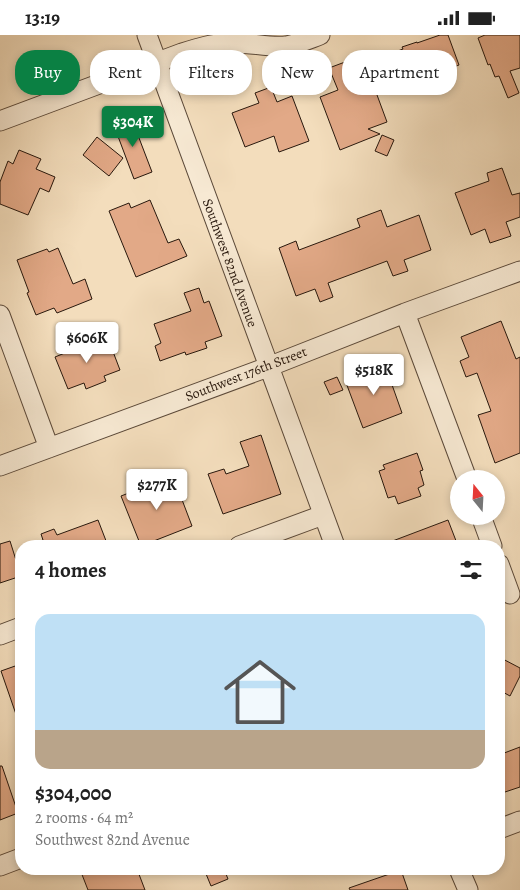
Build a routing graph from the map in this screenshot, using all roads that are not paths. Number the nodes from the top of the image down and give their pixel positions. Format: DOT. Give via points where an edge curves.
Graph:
graph roads {
  1 [pos="147,35"];
  2 [pos="320,35"];
  3 [pos="152,50"];
  4 [pos="160,62"];
  5 [pos="160,71"];
  6 [pos="90,88"];
  7 [pos="0,121"];
  8 [pos="520,271"];
  9 [pos="405,313"];
  10 [pos="0,315"];
  11 [pos="268,367"];
  12 [pos="49,448"];
  13 [pos="0,466"];
  14 [pos="464,470"];
  15 [pos="323,515"];
  16 [pos="484,525"];
  17 [pos="255,540"];
  18 [pos="333,540"];
  19 [pos="490,540"];
  20 [pos="505,580"];
  21 [pos="510,594"];
  22 [pos="15,629"];
  23 [pos="0,635"];
  24 [pos="520,821"];
  25 [pos="505,827"];
  26 [pos="15,860"];
  27 [pos="0,866"];
  28 [pos="462,875"];
  29 [pos="468,890"];
  1 -- 3 [label="street, Southwest 82nd Avenue"];
  2 -- 4 [label="street" via="285,46 216,44"];
  5 -- 11 [label="street, Southwest 82nd Avenue"];
  6 -- 7 [label="street"];
  8 -- 9 [label="street, Southwest 176th Street"];
  9 -- 11 [label="street, Southwest 176th Street"];
  9 -- 14 [label="street"];
  10 -- 12 [label="street"];
  11 -- 12 [label="street, Southwest 176th Street"];
  11 -- 15 [label="street, Southwest 82nd Avenue"];
  12 -- 13 [label="street, Southwest 176th Street"];
  15 -- 17 [label="street"];
  15 -- 18 [label="street, Southwest 82nd Avenue"];
  16 -- 19 [label="street"];
  20 -- 21 [label="street"];
  22 -- 23 [label="street"];
  24 -- 25 [label="street"];
  26 -- 27 [label="street"];
  28 -- 29 [label="street"];
}
